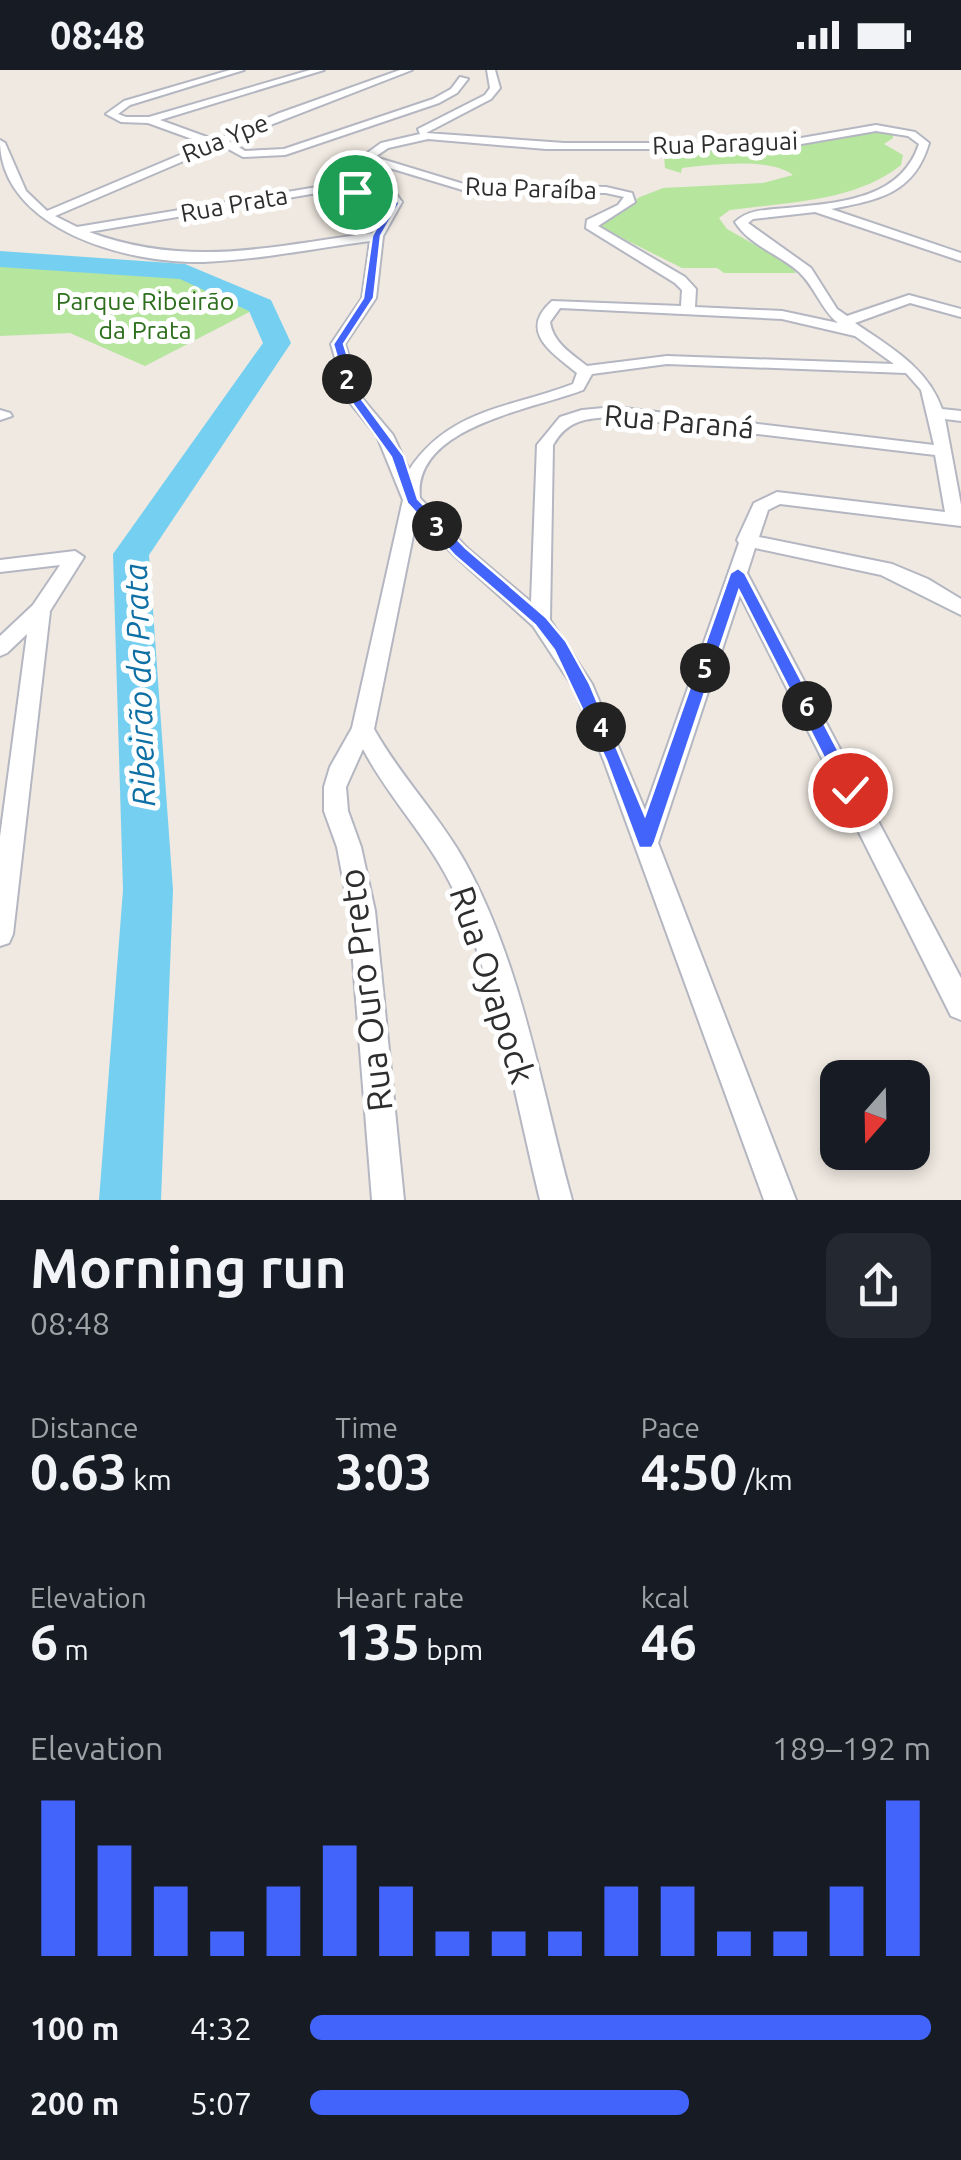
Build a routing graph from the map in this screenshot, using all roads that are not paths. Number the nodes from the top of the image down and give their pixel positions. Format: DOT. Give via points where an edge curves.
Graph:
graph roads {
  1 [pos="240,70"];
  2 [pos="320,70"];
  3 [pos="408,70"];
  4 [pos="491,70"];
  5 [pos="463,79"];
  6 [pos="150,120"];
  7 [pos="218,142"];
  8 [pos="0,143"];
  9 [pos="388,145"];
  10 [pos="367,158"];
  11 [pos="396,202"];
  12 [pos="816,208"];
  13 [pos="46,216"];
  14 [pos="72,231"];
  15 [pos="376,236"];
  16 [pos="961,257"];
  17 [pos="688,307"];
  18 [pos="961,313"];
  19 [pos="844,322"];
  20 [pos="858,332"];
  21 [pos="910,369"];
  22 [pos="584,371"];
  23 [pos="936,413"];
  24 [pos="961,416"];
  25 [pos="943,451"];
  26 [pos="411,494"];
  27 [pos="958,520"];
  28 [pos="746,540"];
  29 [pos="0,566"];
  30 [pos="738,573"];
  31 [pos="961,608"];
  32 [pos="40,610"];
  33 [pos="540,621"];
  34 [pos="0,648"];
  35 [pos="363,729"];
  36 [pos="646,842"];
  37 [pos="0,934"];
  38 [pos="961,1006"];
  39 [pos="388,1200"];
  40 [pos="556,1200"];
  41 [pos="780,1200"];
  1 -- 6 [label="street" via="127,103 111,114"];
  2 -- 6 [label="street"];
  3 -- 7 [label="street, Rua Ype"];
  4 -- 9 [label="street" via="495,88 488,97"];
  5 -- 7 [label="street" via="436,100 303,147 251,156"];
  6 -- 7 [label="street"];
  7 -- 13 [label="street, Rua Ype"];
  8 -- 13 [label="street" via="20,192"];
  9 -- 10 [label="street, Rua Paraguai"];
  9 -- 12 [label="street, Rua Paraguai" via="444,136 540,146 755,146 882,128 924,143 920,159 889,189"];
  10 -- 11 [label="street"];
  10 -- 17 [label="street, Rua Paraíba" via="466,188 628,195 626,205 592,228 680,280 689,289"];
  11 -- 14 [label="street, Rua Prata" via="316,190"];
  11 -- 15 [label="street"];
  12 -- 16 [label="street"];
  12 -- 19 [label="street, Rua Paraguai" via="750,216 741,226 806,271"];
  13 -- 14 [label="street"];
  14 -- 15 [label="street" via="198,258"];
  15 -- 26 [label="street" via="368,298 338,344 355,399 384,435"];
  17 -- 20 [label="street" via="782,315"];
  17 -- 22 [label="street" via="568,302 548,309 543,335"];
  18 -- 19 [label="street" via="910,299"];
  19 -- 20 [label="street, Rua Paraguai"];
  20 -- 21 [label="street, Rua Paraguai"];
  21 -- 22 [label="street" via="667,360"];
  21 -- 23 [label="street, Rua Paraguai"];
  22 -- 26 [label="street" via="578,387 459,427 433,444"];
  23 -- 24 [label="street"];
  23 -- 25 [label="street, Rua Paraguai"];
  25 -- 27 [label="street, Rua Paraguai"];
  25 -- 33 [label="street, Rua Paraná" via="615,412 580,414 556,425 546,444"];
  26 -- 33 [label="street" via="461,552"];
  26 -- 35 [label="street"];
  27 -- 28 [label="street" via="778,498 760,507"];
  28 -- 30 [label="street"];
  28 -- 31 [label="street" via="885,569"];
  29 -- 32 [label="street" via="75,558"];
  30 -- 36 [label="street"];
  30 -- 38 [label="street"];
  32 -- 34 [label="street"];
  32 -- 37 [label="street"];
  33 -- 36 [label="street" via="582,684"];
  35 -- 39 [label="street, Rua Ouro Preto" via="340,767 336,811 362,912"];
  35 -- 40 [label="street, Rua Oyapock" via="465,886"];
  36 -- 41 [label="street"];
}
